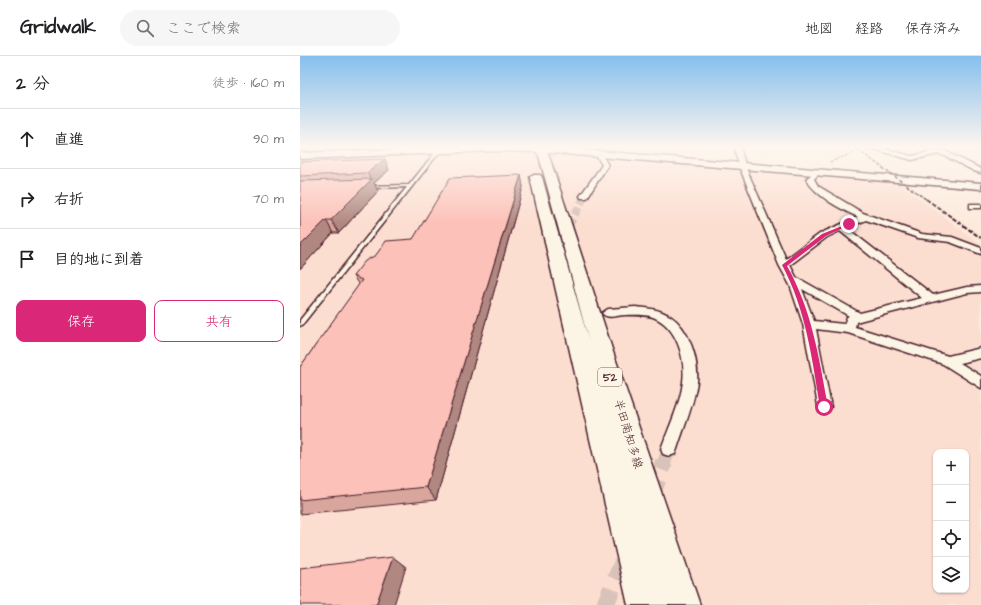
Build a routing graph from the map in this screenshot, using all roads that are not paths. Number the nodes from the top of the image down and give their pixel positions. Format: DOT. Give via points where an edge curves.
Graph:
graph roads {
  1 [pos="817,172"];
  2 [pos="420,173"];
  3 [pos="540,173"];
  4 [pos="549,173"];
  5 [pos="600,173"];
  6 [pos="746,173"];
  7 [pos="824,173"];
  8 [pos="409,186"];
  9 [pos="965,186"];
  10 [pos="981,186"];
  11 [pos="362,188"];
  12 [pos="584,196"];
  13 [pos="981,196"];
  14 [pos="864,217"];
  15 [pos="841,228"];
  16 [pos="981,251"];
  17 [pos="784,265"];
  18 [pos="792,280"];
  19 [pos="981,289"];
  20 [pos="931,299"];
  21 [pos="608,314"];
  22 [pos="859,317"];
  23 [pos="300,324"];
  24 [pos="809,324"];
  25 [pos="849,329"];
  26 [pos="981,353"];
  27 [pos="948,361"];
  28 [pos="981,383"];
  29 [pos="824,407"];
  30 [pos="670,449"];
  31 [pos="646,605"];
  32 [pos="682,605"];
  1 -- 14 [label="street" via="810,179 815,187"];
  2 -- 8 [label="lane"];
  3 -- 31 [label="main road, 半田南知多線 / 52"];
  4 -- 32 [label="main road, 半田南知多線 / 52" via="602,352"];
  5 -- 12 [label="street"];
  6 -- 17 [label="street"];
  7 -- 9 [label="street"];
  8 -- 11 [label="lane"];
  8 -- 23 [label="lane"];
  9 -- 10 [label="street"];
  9 -- 13 [label="street"];
  14 -- 15 [label="street"];
  14 -- 16 [label="street" via="921,236 952,240"];
  15 -- 17 [label="street" via="824,235"];
  15 -- 20 [label="street"];
  17 -- 18 [label="street"];
  18 -- 22 [label="street"];
  18 -- 24 [label="street"];
  19 -- 20 [label="street"];
  20 -- 22 [label="street"];
  21 -- 30 [label="street" via="648,311 667,319 676,327 683,339 688,359 689,386"];
  22 -- 25 [label="street" via="851,320"];
  24 -- 25 [label="street"];
  24 -- 29 [label="street"];
  25 -- 27 [label="street"];
  26 -- 27 [label="street"];
  27 -- 28 [label="street"];
}
